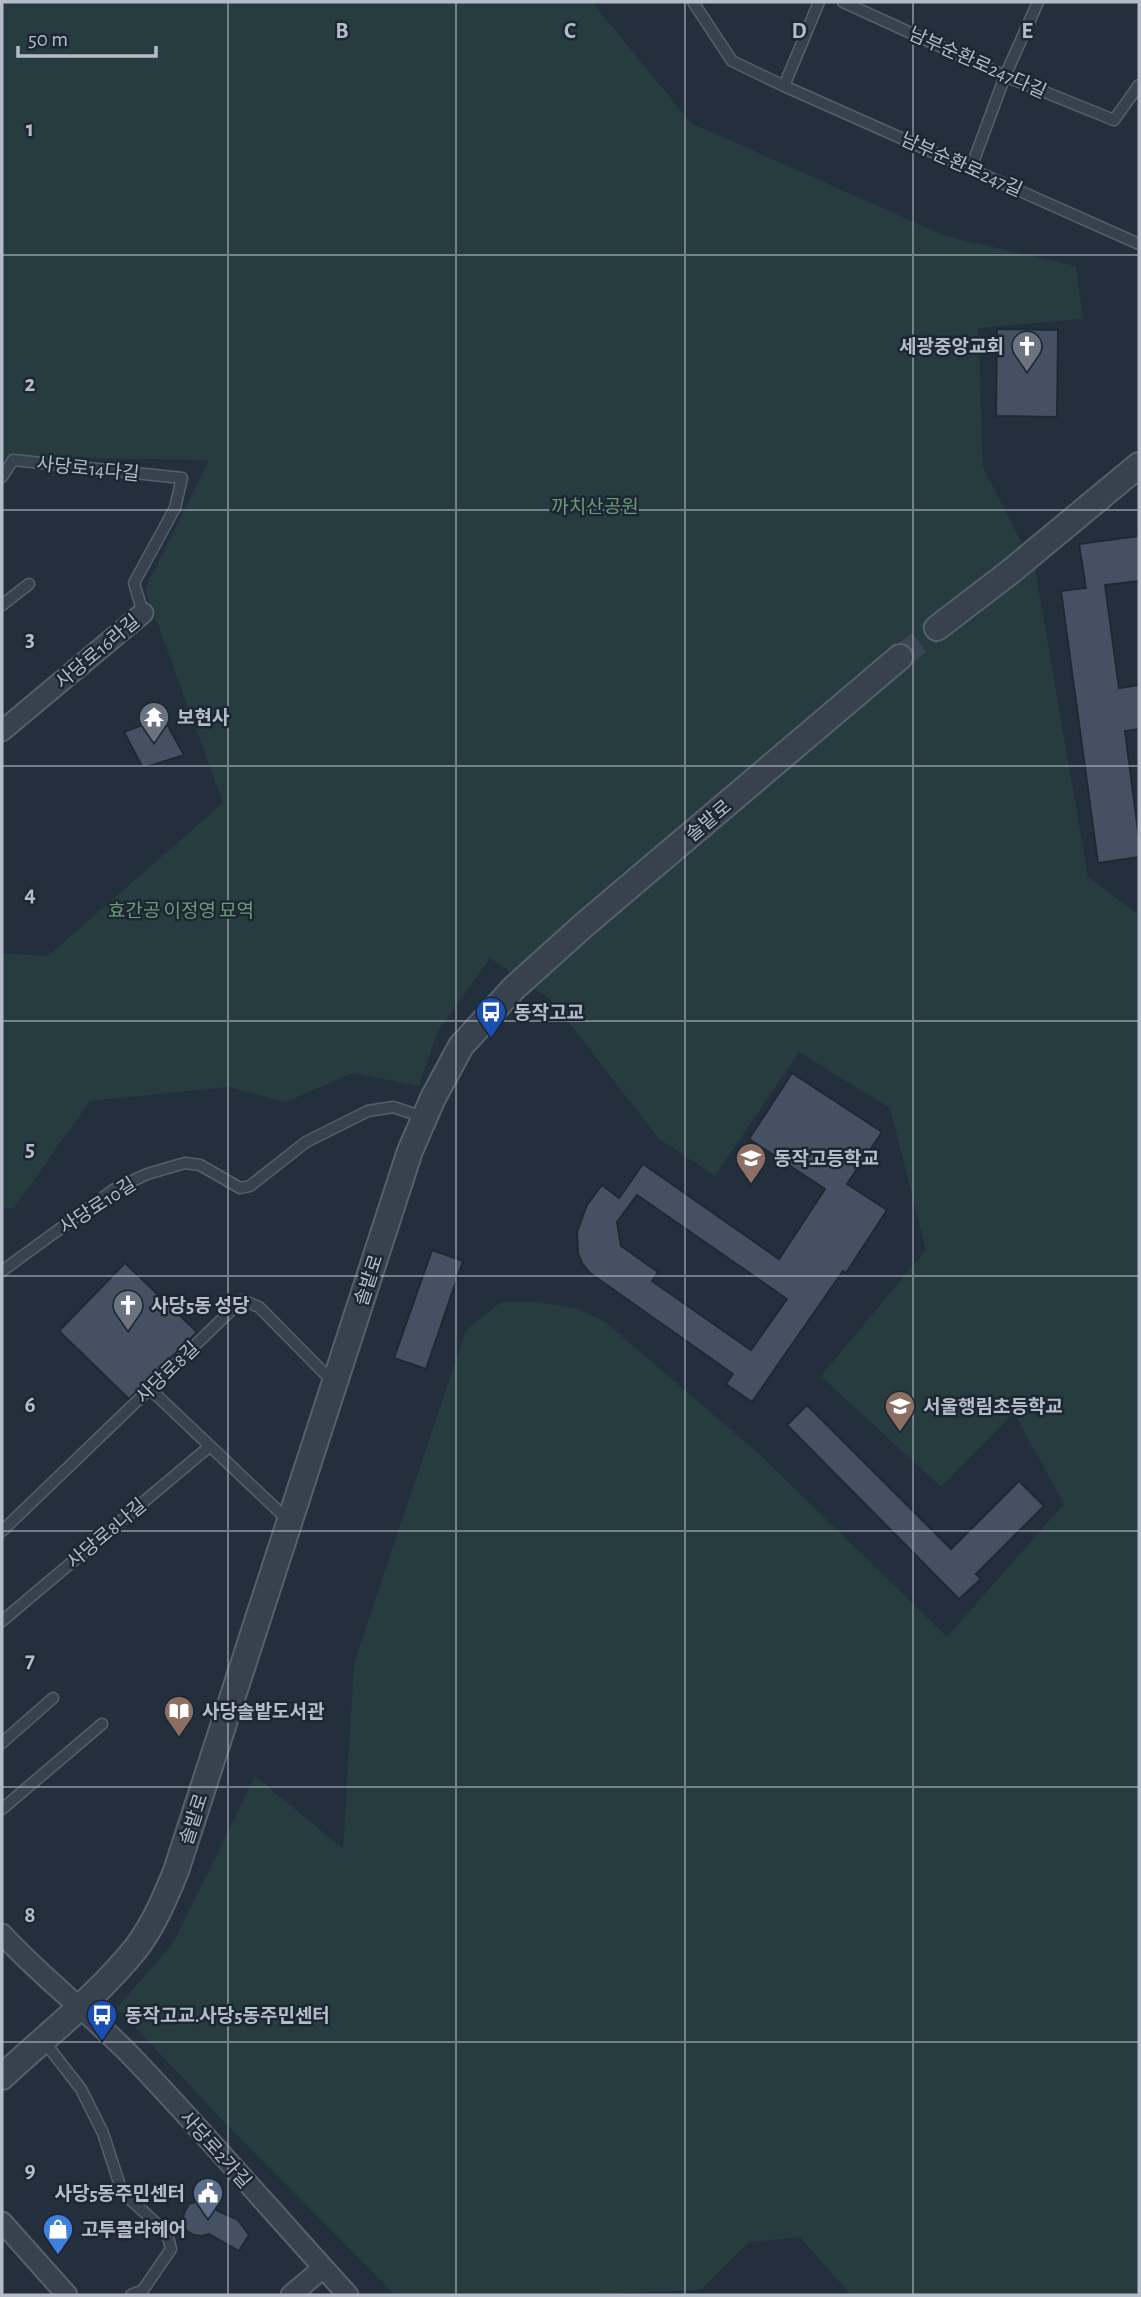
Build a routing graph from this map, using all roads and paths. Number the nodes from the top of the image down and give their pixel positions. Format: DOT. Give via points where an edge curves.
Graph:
graph roads {
  1 [pos="693,2"];
  2 [pos="819,2"];
  3 [pos="843,2"];
  4 [pos="1038,2"];
  5 [pos="1005,76"];
  6 [pos="1139,85"];
  7 [pos="784,86"];
  8 [pos="971,168"];
  9 [pos="1138,240"];
  10 [pos="1139,465"];
  11 [pos="2,477"];
  12 [pos="182,478"];
  13 [pos="29,584"];
  14 [pos="2,605"];
  15 [pos="143,613"];
  16 [pos="937,628"];
  17 [pos="901,657"];
  18 [pos="2,731"];
  19 [pos="424,1117"];
  20 [pos="2,1271"];
  21 [pos="334,1384"];
  22 [pos="150,1389"];
  23 [pos="209,1446"];
  24 [pos="290,1522"];
  25 [pos="2,1531"];
  26 [pos="2,1621"];
  27 [pos="52,1698"];
  28 [pos="102,1724"];
  29 [pos="2,1743"];
  30 [pos="2,1809"];
  31 [pos="2,1934"];
  32 [pos="79,2006"];
  33 [pos="43,2040"];
  34 [pos="2,2077"];
  35 [pos="2,2222"];
  36 [pos="323,2268"];
  37 [pos="344,2293"];
  38 [pos="67,2295"];
  39 [pos="131,2295"];
  40 [pos="291,2295"];
  1 -- 7 [label="lane, 남부순환로247길" via="732,61"];
  2 -- 7 [label="lane"];
  3 -- 5 [label="lane, 남부순환로247다길"];
  4 -- 5 [label="lane"];
  5 -- 6 [label="lane, 남부순환로247다길" via="1114,120"];
  5 -- 8 [label="lane"];
  7 -- 8 [label="lane, 남부순환로247길"];
  8 -- 9 [label="lane, 남부순환로247길"];
  10 -- 16 [label="street"];
  11 -- 12 [label="lane, 사당로14다길" via="13,460"];
  12 -- 15 [label="lane, 사당로16라길" via="175,508 134,583"];
  13 -- 14 [label="lane"];
  15 -- 18 [label="street, 사당로16라길"];
  17 -- 19 [label="street, 솔밭로" via="514,988 461,1046"];
  19 -- 20 [label="lane, 사당로10길" via="393,1107 368,1111 306,1142 250,1186 240,1188 185,1163 147,1174 113,1190"];
  19 -- 21 [label="street, 솔밭로"];
  21 -- 22 [label="lane, 사당로8길" via="259,1307 242,1300"];
  21 -- 24 [label="street, 솔밭로"];
  22 -- 23 [label="lane"];
  22 -- 25 [label="lane, 사당로8길"];
  23 -- 24 [label="lane"];
  23 -- 26 [label="lane, 사당로8나길"];
  24 -- 32 [label="street, 솔밭로" via="160,1911 138,1946"];
  27 -- 29 [label="lane"];
  28 -- 30 [label="lane"];
  31 -- 32 [label="street, 사당로2가길"];
  32 -- 33 [label="street, 솔밭로"];
  32 -- 36 [label="street, 사당로2가길" via="136,2061"];
  33 -- 34 [label="street, 솔밭로"];
  33 -- 39 [label="lane" via="81,2089 103,2133 122,2192 167,2233 171,2249 143,2290"];
  35 -- 38 [label="street"];
  36 -- 37 [label="street, 사당로2가길"];
  36 -- 40 [label="street"];
}
